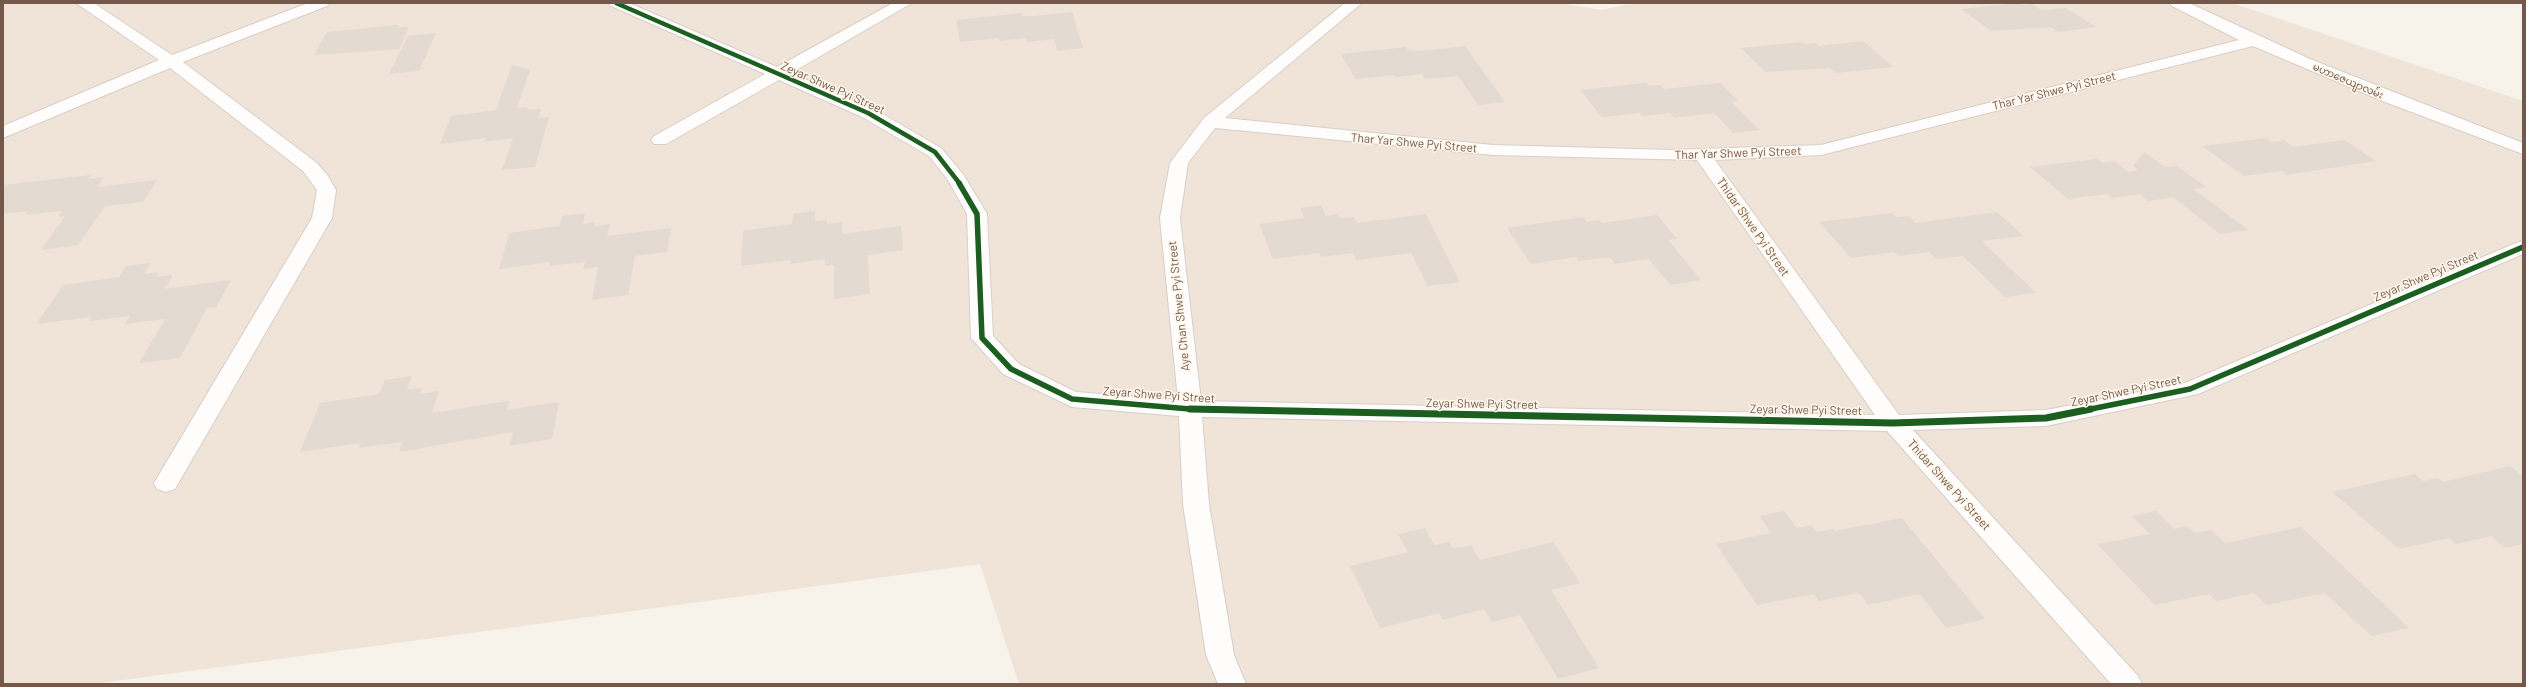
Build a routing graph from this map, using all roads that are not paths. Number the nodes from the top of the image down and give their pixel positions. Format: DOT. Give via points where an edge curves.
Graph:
graph roads {
  1 [pos="84,3"];
  2 [pos="322,3"];
  3 [pos="616,3"];
  4 [pos="904,3"];
  5 [pos="1354,3"];
  6 [pos="2177,3"];
  7 [pos="2253,41"];
  8 [pos="170,61"];
  9 [pos="777,75"];
  10 [pos="1210,122"];
  11 [pos="3,133"];
  12 [pos="660,140"];
  13 [pos="2523,149"];
  14 [pos="1702,155"];
  15 [pos="2523,247"];
  16 [pos="1190,409"];
  17 [pos="1893,423"];
  18 [pos="166,483"];
  19 [pos="1232,684"];
  20 [pos="2128,684"];
  1 -- 8 [label="street"];
  2 -- 8 [label="street"];
  3 -- 9 [label="street, Zeyar Shwe Pyi Street"];
  4 -- 9 [label="street"];
  5 -- 10 [label="street, Aye Chan Shwe Pyi Street"];
  6 -- 7 [label="street, မဟာဇေယျာလမ်း"];
  7 -- 13 [label="street, မဟာဇေယျာလမ်း" via="2379,94"];
  7 -- 14 [label="street, Thar Yar Shwe Pyi Street" via="1821,150"];
  8 -- 11 [label="street"];
  8 -- 18 [label="street" via="310,167 325,183 327,196 322,218"];
  9 -- 12 [label="street"];
  9 -- 16 [label="street, Zeyar Shwe Pyi Street" via="868,113 935,152 956,178 977,214 982,338 1011,369 1072,400"];
  10 -- 14 [label="street, Thar Yar Shwe Pyi Street" via="1493,150"];
  10 -- 16 [label="street, Aye Chan Shwe Pyi Street" via="1179,163 1170,218"];
  14 -- 17 [label="street, Thidar Shwe Pyi Street"];
  15 -- 17 [label="street, Zeyar Shwe Pyi Street" via="2190,389 2046,418"];
  16 -- 17 [label="street, Zeyar Shwe Pyi Street"];
  16 -- 19 [label="street, Aye Chan Shwe Pyi Street" via="1199,520 1220,654"];
  17 -- 20 [label="street, Thidar Shwe Pyi Street"];
}
